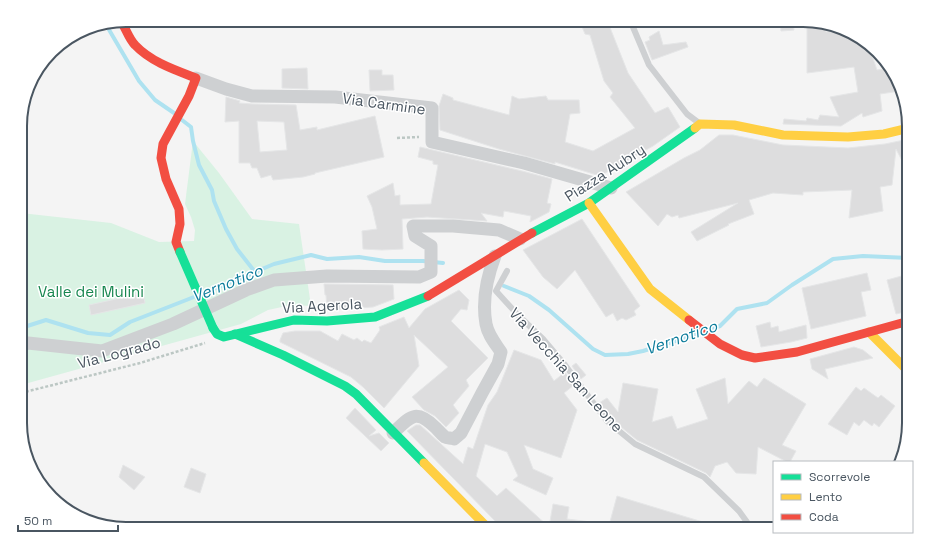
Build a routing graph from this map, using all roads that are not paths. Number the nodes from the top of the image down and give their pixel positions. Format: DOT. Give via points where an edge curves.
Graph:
graph roads {
  1 [pos="125,27"];
  2 [pos="633,27"];
  3 [pos="196,78"];
  4 [pos="700,124"];
  5 [pos="902,130"];
  6 [pos="611,188"];
  7 [pos="589,203"];
  8 [pos="520,239"];
  9 [pos="495,256"];
  10 [pos="507,271"];
  11 [pos="283,323"];
  12 [pos="902,323"];
  13 [pos="870,332"];
  14 [pos="235,334"];
  15 [pos="27,343"];
  16 [pos="283,355"];
  17 [pos="902,365"];
  18 [pos="394,433"];
  19 [pos="482,522"];
  20 [pos="747,522"];
  1 -- 3 [label="street" via="135,45 144,52 161,63"];
  2 -- 4 [label="lane" via="649,65 687,114"];
  3 -- 6 [label="street, Via Carmine" via="252,96 335,97 432,108 432,142 524,163"];
  3 -- 14 [label="street, Via Agerola, bridge" via="163,144 161,158 166,179 179,209 180,224 176,242 180,252 212,328 224,338"];
  4 -- 5 [label="street" via="734,125 783,135 841,137 884,134"];
  4 -- 6 [label="street, Piazza Aubry"];
  6 -- 7 [label="street, Piazza Aubry"];
  7 -- 8 [label="street, Piazza Aubry"];
  7 -- 13 [label="street" via="650,289 720,344 742,355 755,358 796,352"];
  8 -- 9 [label="street, Piazza Aubry"];
  8 -- 15 [label="street" via="499,230 413,226 415,236 431,246 431,272 419,277 327,276 274,280 102,352"];
  9 -- 11 [label="street, Via Agerola" via="423,299 375,317 327,322 294,320"];
  9 -- 18 [label="street" via="486,289 485,315 491,338 501,352 498,364 461,433 454,439 445,437 428,419 416,415"];
  10 -- 20 [label="lane, Via Vecchia San Leone" via="496,291 552,349 607,421 635,444 704,477 739,510"];
  11 -- 14 [label="street, Via Agerola"];
  11 -- 16 [label="street" via="276,339 276,346"];
  12 -- 13 [label="street"];
  13 -- 17 [label="street"];
  14 -- 16 [label="street"];
  16 -- 18 [label="street" via="345,386"];
  18 -- 19 [label="street"];
}
